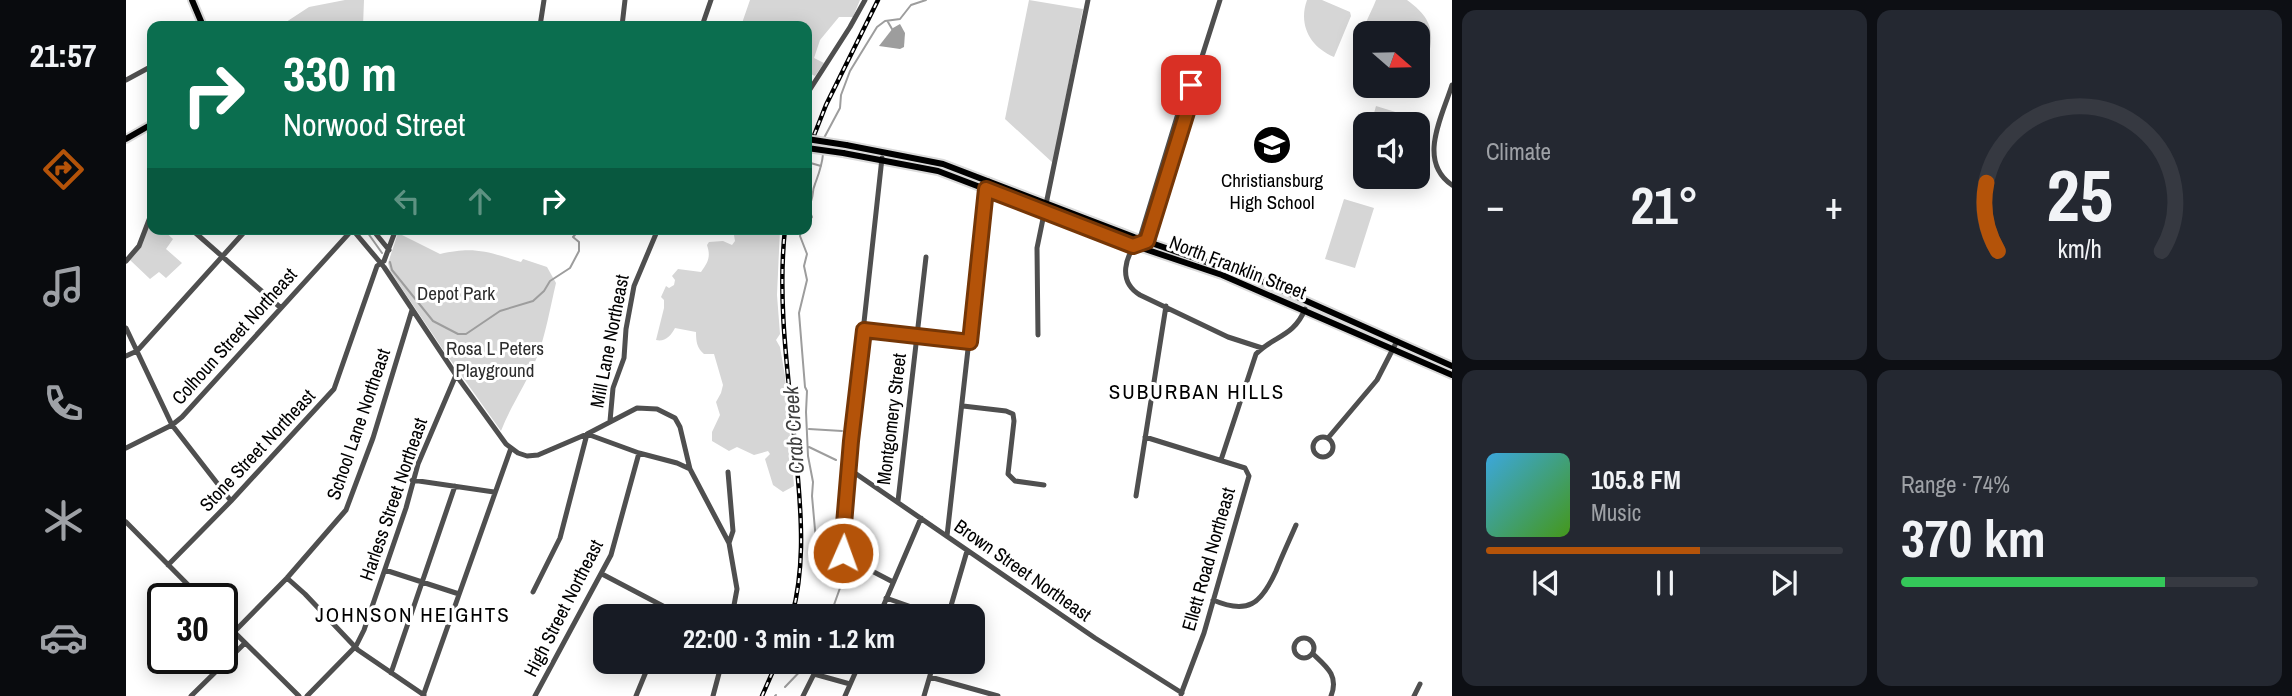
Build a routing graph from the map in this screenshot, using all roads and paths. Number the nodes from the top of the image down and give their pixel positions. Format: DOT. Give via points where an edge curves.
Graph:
graph roads {
  1 [pos="192,0"];
  2 [pos="544,0"];
  3 [pos="625,0"];
  4 [pos="711,0"];
  5 [pos="864,0"];
  6 [pos="1088,0"];
  7 [pos="1220,0"];
  8 [pos="201,21"];
  9 [pos="541,21"];
  10 [pos="623,21"];
  11 [pos="704,21"];
  12 [pos="147,69"];
  13 [pos="126,80"];
  14 [pos="1452,85"];
  15 [pos="812,86"];
  16 [pos="147,127"];
  17 [pos="126,139"];
  18 [pos="812,140"];
  19 [pos="812,149"];
  20 [pos="883,151"];
  21 [pos="882,160"];
  22 [pos="989,181"];
  23 [pos="1452,185"];
  24 [pos="986,189"];
  25 [pos="1047,204"];
  26 [pos="1045,212"];
  27 [pos="147,224"];
  28 [pos="197,235"];
  29 [pos="242,235"];
  30 [pos="347,235"];
  31 [pos="357,235"];
  32 [pos="377,235"];
  33 [pos="394,235"];
  34 [pos="655,235"];
  35 [pos="1143,240"];
  36 [pos="1133,246"];
  37 [pos="389,250"];
  38 [pos="926,257"];
  39 [pos="222,258"];
  40 [pos="126,261"];
  41 [pos="381,263"];
  42 [pos="1166,306"];
  43 [pos="281,308"];
  44 [pos="1305,309"];
  45 [pos="412,310"];
  46 [pos="126,328"];
  47 [pos="864,330"];
  48 [pos="1038,335"];
  49 [pos="917,337"];
  50 [pos="1396,341"];
  51 [pos="970,342"];
  52 [pos="1262,348"];
  53 [pos="1393,349"];
  54 [pos="137,351"];
  55 [pos="126,356"];
  56 [pos="1452,366"];
  57 [pos="456,374"];
  58 [pos="1452,375"];
  59 [pos="963,406"];
  60 [pos="610,421"];
  61 [pos="172,425"];
  62 [pos="587,434"];
  63 [pos="1145,437"];
  64 [pos="1328,438"];
  65 [pos="126,448"];
  66 [pos="511,449"];
  67 [pos="639,453"];
  68 [pos="1221,460"];
  69 [pos="690,469"];
  70 [pos="849,469"];
  71 [pos="728,472"];
  72 [pos="412,480"];
  73 [pos="1044,485"];
  74 [pos="455,486"];
  75 [pos="494,492"];
  76 [pos="1136,496"];
  77 [pos="898,501"];
  78 [pos="231,502"];
  79 [pos="921,518"];
  80 [pos="126,522"];
  81 [pos="1296,526"];
  82 [pos="947,536"];
  83 [pos="729,543"];
  84 [pos="967,551"];
  85 [pos="168,565"];
  86 [pos="385,570"];
  87 [pos="601,574"];
  88 [pos="286,578"];
  89 [pos="423,582"];
  90 [pos="892,582"];
  91 [pos="186,583"];
  92 [pos="533,592"];
  93 [pos="458,594"];
  94 [pos="886,598"];
  95 [pos="1213,600"];
  96 [pos="653,604"];
  97 [pos="734,604"];
  98 [pos="884,604"];
  99 [pos="903,604"];
  100 [pos="952,604"];
  101 [pos="238,628"];
  102 [pos="238,636"];
  103 [pos="245,643"];
  104 [pos="356,646"];
  105 [pos="1313,654"];
  106 [pos="391,673"];
  107 [pos="645,674"];
  108 [pos="719,674"];
  109 [pos="855,674"];
  110 [pos="931,674"];
  111 [pos="930,677"];
  112 [pos="850,684"];
  113 [pos="1420,684"];
  114 [pos="424,695"];
  115 [pos="1181,695"];
  116 [pos="191,696"];
  117 [pos="299,696"];
  118 [pos="307,696"];
  119 [pos="535,696"];
  120 [pos="636,696"];
  121 [pos="713,696"];
  122 [pos="803,696"];
  123 [pos="845,696"];
  124 [pos="924,696"];
  125 [pos="998,696"];
  126 [pos="1331,696"];
  127 [pos="1414,696"];
  1 -- 8 [label="main road"];
  2 -- 9 [label="street"];
  3 -- 10 [label="street"];
  4 -- 11 [label="street"];
  5 -- 15 [label="street"];
  6 -- 25 [label="street"];
  7 -- 35 [label="street"];
  12 -- 13 [label="street"];
  14 -- 23 [label="street" via="1432,154 1439,172"];
  16 -- 17 [label="main road"];
  18 -- 20 [label="main road, North Franklin Street, bridge"];
  19 -- 21 [label="main road, North Franklin Street, bridge"];
  20 -- 21 [label="street"];
  20 -- 22 [label="main road, North Franklin Street" via="927,159"];
  21 -- 24 [label="main road, North Franklin Street" via="924,167"];
  21 -- 47 [label="street"];
  22 -- 24 [label="street"];
  22 -- 25 [label="main road, North Franklin Street"];
  24 -- 26 [label="main road, North Franklin Street"];
  24 -- 51 [label="street"];
  25 -- 26 [label="street"];
  25 -- 35 [label="main road, North Franklin Street"];
  26 -- 36 [label="main road, North Franklin Street"];
  26 -- 48 [label="street" via="1037,248"];
  27 -- 40 [label="street"];
  28 -- 39 [label="street"];
  29 -- 39 [label="street"];
  30 -- 43 [label="street, Colhoun Street Northeast"];
  31 -- 41 [label="street"];
  32 -- 37 [label="street"];
  33 -- 37 [label="street, Stone Street Northeast"];
  34 -- 60 [label="street, Mill Lane Northeast" via="634,286"];
  35 -- 36 [label="street"];
  35 -- 50 [label="main road, North Franklin Street" via="1264,282"];
  36 -- 42 [label="street" via="1125,274 1129,286"];
  36 -- 44 [label="main road, North Franklin Street"];
  37 -- 41 [label="street, Stone Street Northeast"];
  38 -- 49 [label="street, Montgomery Street"];
  39 -- 43 [label="street"];
  39 -- 54 [label="street"];
  41 -- 45 [label="street"];
  41 -- 78 [label="street, Stone Street Northeast" via="334,389"];
  42 -- 52 [label="street" via="1228,337"];
  42 -- 63 [label="street"];
  43 -- 61 [label="street, Colhoun Street Northeast"];
  44 -- 52 [label="street" via="1291,331"];
  44 -- 53 [label="main road, North Franklin Street"];
  45 -- 57 [label="street"];
  45 -- 88 [label="street, School Lane Northeast" via="350,503"];
  46 -- 54 [label="street"];
  47 -- 49 [label="street"];
  47 -- 70 [label="street"];
  49 -- 51 [label="street"];
  49 -- 77 [label="street, Montgomery Street"];
  50 -- 53 [label="street"];
  50 -- 56 [label="main road, North Franklin Street"];
  51 -- 59 [label="street"];
  52 -- 68 [label="street, Ellett Road Northeast" via="1256,354"];
  53 -- 58 [label="main road, North Franklin Street"];
  53 -- 64 [label="street" via="1377,380"];
  54 -- 55 [label="street"];
  54 -- 61 [label="street"];
  57 -- 66 [label="street"];
  57 -- 72 [label="street, Harless Street Northeast"];
  59 -- 73 [label="street" via="1013,414 1007,474 1015,481"];
  59 -- 82 [label="street"];
  60 -- 62 [label="street"];
  60 -- 69 [label="street" via="637,408 667,412 680,427"];
  61 -- 65 [label="street, Colhoun Street Northeast"];
  61 -- 78 [label="street"];
  62 -- 66 [label="street" via="538,456"];
  62 -- 67 [label="street"];
  62 -- 92 [label="street" via="560,538"];
  63 -- 68 [label="street"];
  63 -- 76 [label="street"];
  66 -- 75 [label="street"];
  67 -- 69 [label="street"];
  67 -- 87 [label="street, High Street Northeast" via="617,535"];
  68 -- 95 [label="street, Ellett Road Northeast" via="1245,468 1249,476"];
  69 -- 83 [label="street"];
  70 -- 77 [label="street, Brown Street Northeast"];
  70 -- 90 [label="street" via="843,553"];
  71 -- 83 [label="street" via="733,531"];
  72 -- 74 [label="street"];
  72 -- 86 [label="street, Harless Street Northeast"];
  74 -- 75 [label="street"];
  74 -- 89 [label="street"];
  75 -- 93 [label="street"];
  77 -- 79 [label="street, Brown Street Northeast"];
  78 -- 85 [label="street, Stone Street Northeast"];
  79 -- 82 [label="street, Brown Street Northeast"];
  79 -- 90 [label="street"];
  80 -- 85 [label="street"];
  81 -- 95 [label="street" via="1263,596 1238,607"];
  82 -- 84 [label="street, Brown Street Northeast"];
  83 -- 97 [label="street" via="737,589"];
  84 -- 100 [label="street"];
  84 -- 115 [label="street, Brown Street Northeast"];
  85 -- 91 [label="street"];
  86 -- 89 [label="street"];
  86 -- 104 [label="street, Harless Street Northeast"];
  87 -- 96 [label="street"];
  87 -- 119 [label="street, High Street Northeast"];
  88 -- 101 [label="street, School Lane Northeast"];
  88 -- 104 [label="street"];
  89 -- 93 [label="street"];
  89 -- 106 [label="street"];
  90 -- 94 [label="street"];
  93 -- 114 [label="street"];
  94 -- 98 [label="street"];
  94 -- 99 [label="street"];
  95 -- 115 [label="street, Ellett Road Northeast"];
  102 -- 103 [label="street"];
  103 -- 116 [label="street"];
  103 -- 117 [label="street"];
  104 -- 106 [label="street"];
  104 -- 118 [label="street, Harless Street Northeast"];
  105 -- 126 [label="street" via="1335,679"];
  106 -- 114 [label="street"];
  107 -- 120 [label="street"];
  108 -- 121 [label="street"];
  109 -- 112 [label="street"];
  110 -- 111 [label="street"];
  111 -- 124 [label="street"];
  111 -- 125 [label="street"];
  112 -- 122 [label="street" via="814,674"];
  112 -- 123 [label="street"];
  113 -- 127 [label="street"];
}
